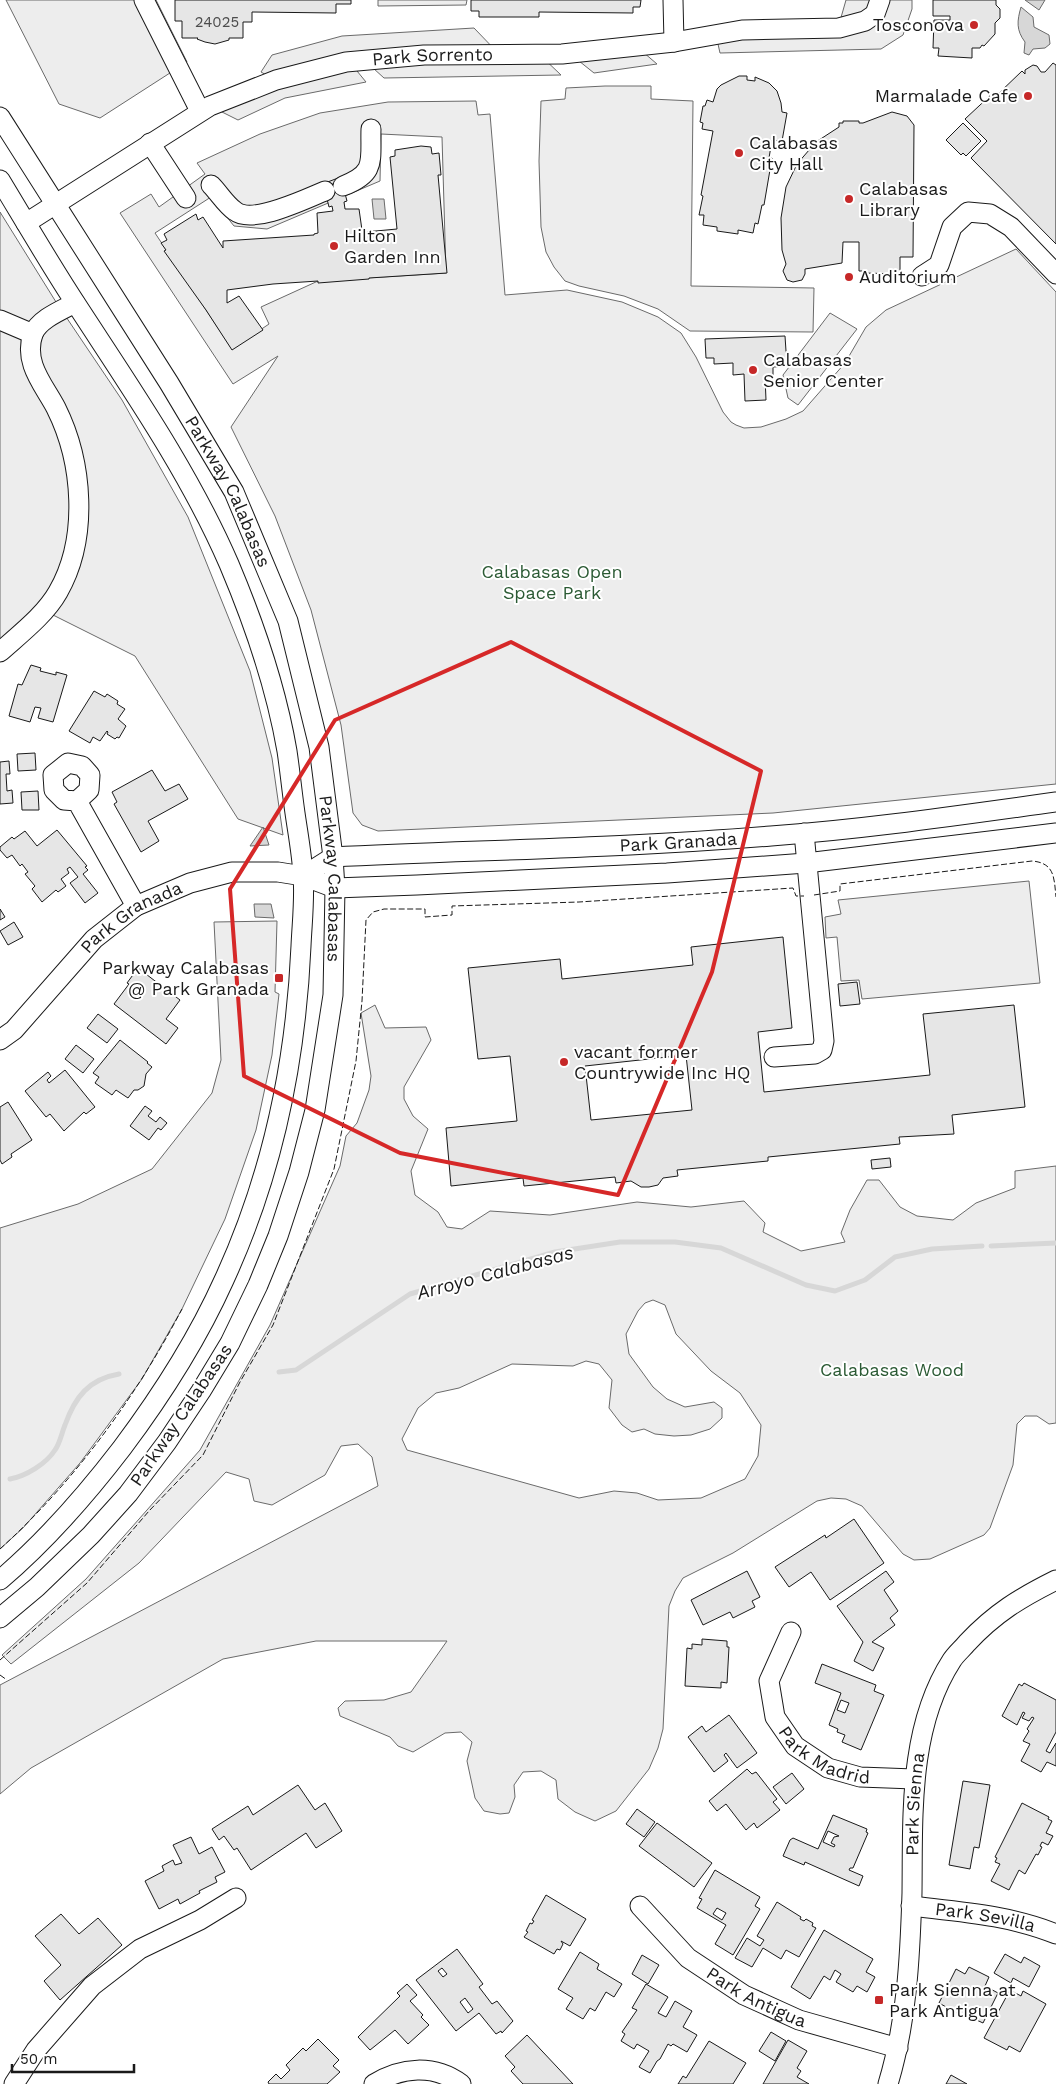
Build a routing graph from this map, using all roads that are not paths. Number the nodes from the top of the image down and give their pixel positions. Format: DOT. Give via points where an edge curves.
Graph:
graph roads {
  1 [pos="144,0"];
  2 [pos="673,0"];
  3 [pos="878,7"];
  4 [pos="674,42"];
  5 [pos="200,111"];
  6 [pos="0,117"];
  7 [pos="371,129"];
  8 [pos="150,143"];
  9 [pos="0,180"];
  10 [pos="211,185"];
  11 [pos="343,186"];
  12 [pos="325,192"];
  13 [pos="186,198"];
  14 [pos="55,204"];
  15 [pos="26,223"];
  16 [pos="1056,274"];
  17 [pos="922,276"];
  18 [pos="75,303"];
  19 [pos="0,320"];
  20 [pos="33,334"];
  21 [pos="0,652"];
  22 [pos="77,801"];
  23 [pos="1056,802"];
  24 [pos="804,833"];
  25 [pos="1056,833"];
  26 [pos="334,857"];
  27 [pos="806,862"];
  28 [pos="304,876"];
  29 [pos="335,888"];
  30 [pos="136,906"];
  31 [pos="0,1040"];
  32 [pos="774,1057"];
  33 [pos="0,1580"];
  34 [pos="1056,1580"];
  35 [pos="0,1618"];
  36 [pos="791,1632"];
  37 [pos="914,1779"];
  38 [pos="236,1898"];
  39 [pos="640,1906"];
  40 [pos="911,1906"];
  41 [pos="1056,1934"];
  42 [pos="898,2048"];
  43 [pos="14,2084"];
  44 [pos="374,2084"];
  45 [pos="461,2084"];
  46 [pos="888,2084"];
  1 -- 5 [label="street"];
  2 -- 4 [label="street"];
  3 -- 4 [label="street, Park Sorrento" via="865,21 839,28 742,30"];
  4 -- 5 [label="street, Park Sorrento" via="562,54 424,55 346,62 276,80"];
  5 -- 8 [label="street, Park Sorrento"];
  6 -- 14 [label="street, Parkway Calabasas"];
  7 -- 11 [label="street" via="370,166 360,179"];
  8 -- 13 [label="street"];
  8 -- 14 [label="street, Park Sorrento"];
  9 -- 15 [label="street, Parkway Calabasas"];
  10 -- 12 [label="street" via="235,212 256,216"];
  14 -- 15 [label="street, Park Sorrento"];
  14 -- 26 [label="street, Parkway Calabasas" via="234,492 288,621 319,746"];
  15 -- 18 [label="street, Parkway Calabasas"];
  16 -- 17 [label="street" via="1011,227 990,214 968,212 952,227 939,265"];
  18 -- 20 [label="street" via="48,318"];
  18 -- 28 [label="street, Parkway Calabasas" via="155,424 204,510 229,565 270,681 286,748"];
  19 -- 20 [label="street"];
  20 -- 21 [label="street" via="30,354 36,374 56,408 76,471 80,502 78,532 58,592 43,612"];
  22 -- 30 [label="street"];
  23 -- 24 [label="street, Park Granada" via="890,825"];
  24 -- 26 [label="street, Park Granada" via="658,843"];
  24 -- 27 [label="street"];
  25 -- 27 [label="street, Park Granada"];
  26 -- 28 [label="street, Park Granada"];
  26 -- 29 [label="street, Parkway Calabasas"];
  27 -- 29 [label="street, Park Granada" via="667,873"];
  27 -- 32 [label="street" via="824,1042 822,1050 815,1054"];
  28 -- 29 [label="street, Park Granada"];
  28 -- 30 [label="street, Park Granada" via="278,872 232,872 190,883"];
  28 -- 33 [label="street, Parkway Calabasas" via="299,989 282,1102 249,1218 225,1279 169,1380 101,1476 20,1563"];
  29 -- 35 [label="street, Parkway Calabasas" via="333,995 317,1101 299,1172 258,1285 230,1343 201,1391 128,1494 91,1535"];
  30 -- 31 [label="street, Park Granada" via="94,939 14,1030"];
  34 -- 37 [label="street, Park Sienna" via="1022,1596 984,1625 952,1660 931,1703"];
  36 -- 37 [label="street, Park Madrid" via="769,1680 775,1717 795,1746 828,1768 860,1777"];
  37 -- 40 [label="street, Park Sienna"];
  38 -- 43 [label="street" via="200,1920 140,1949 92,1986 36,2050"];
  39 -- 42 [label="street, Park Antigua" via="688,1958 744,1995 799,2020"];
  40 -- 41 [label="street, Park Sevilla" via="984,1914 1031,1924"];
  40 -- 42 [label="street, Park Sienna" via="908,1993"];
  42 -- 46 [label="street, Park Sienna"];
  44 -- 45 [label="street" via="386,2076 408,2070 434,2071"];
}
